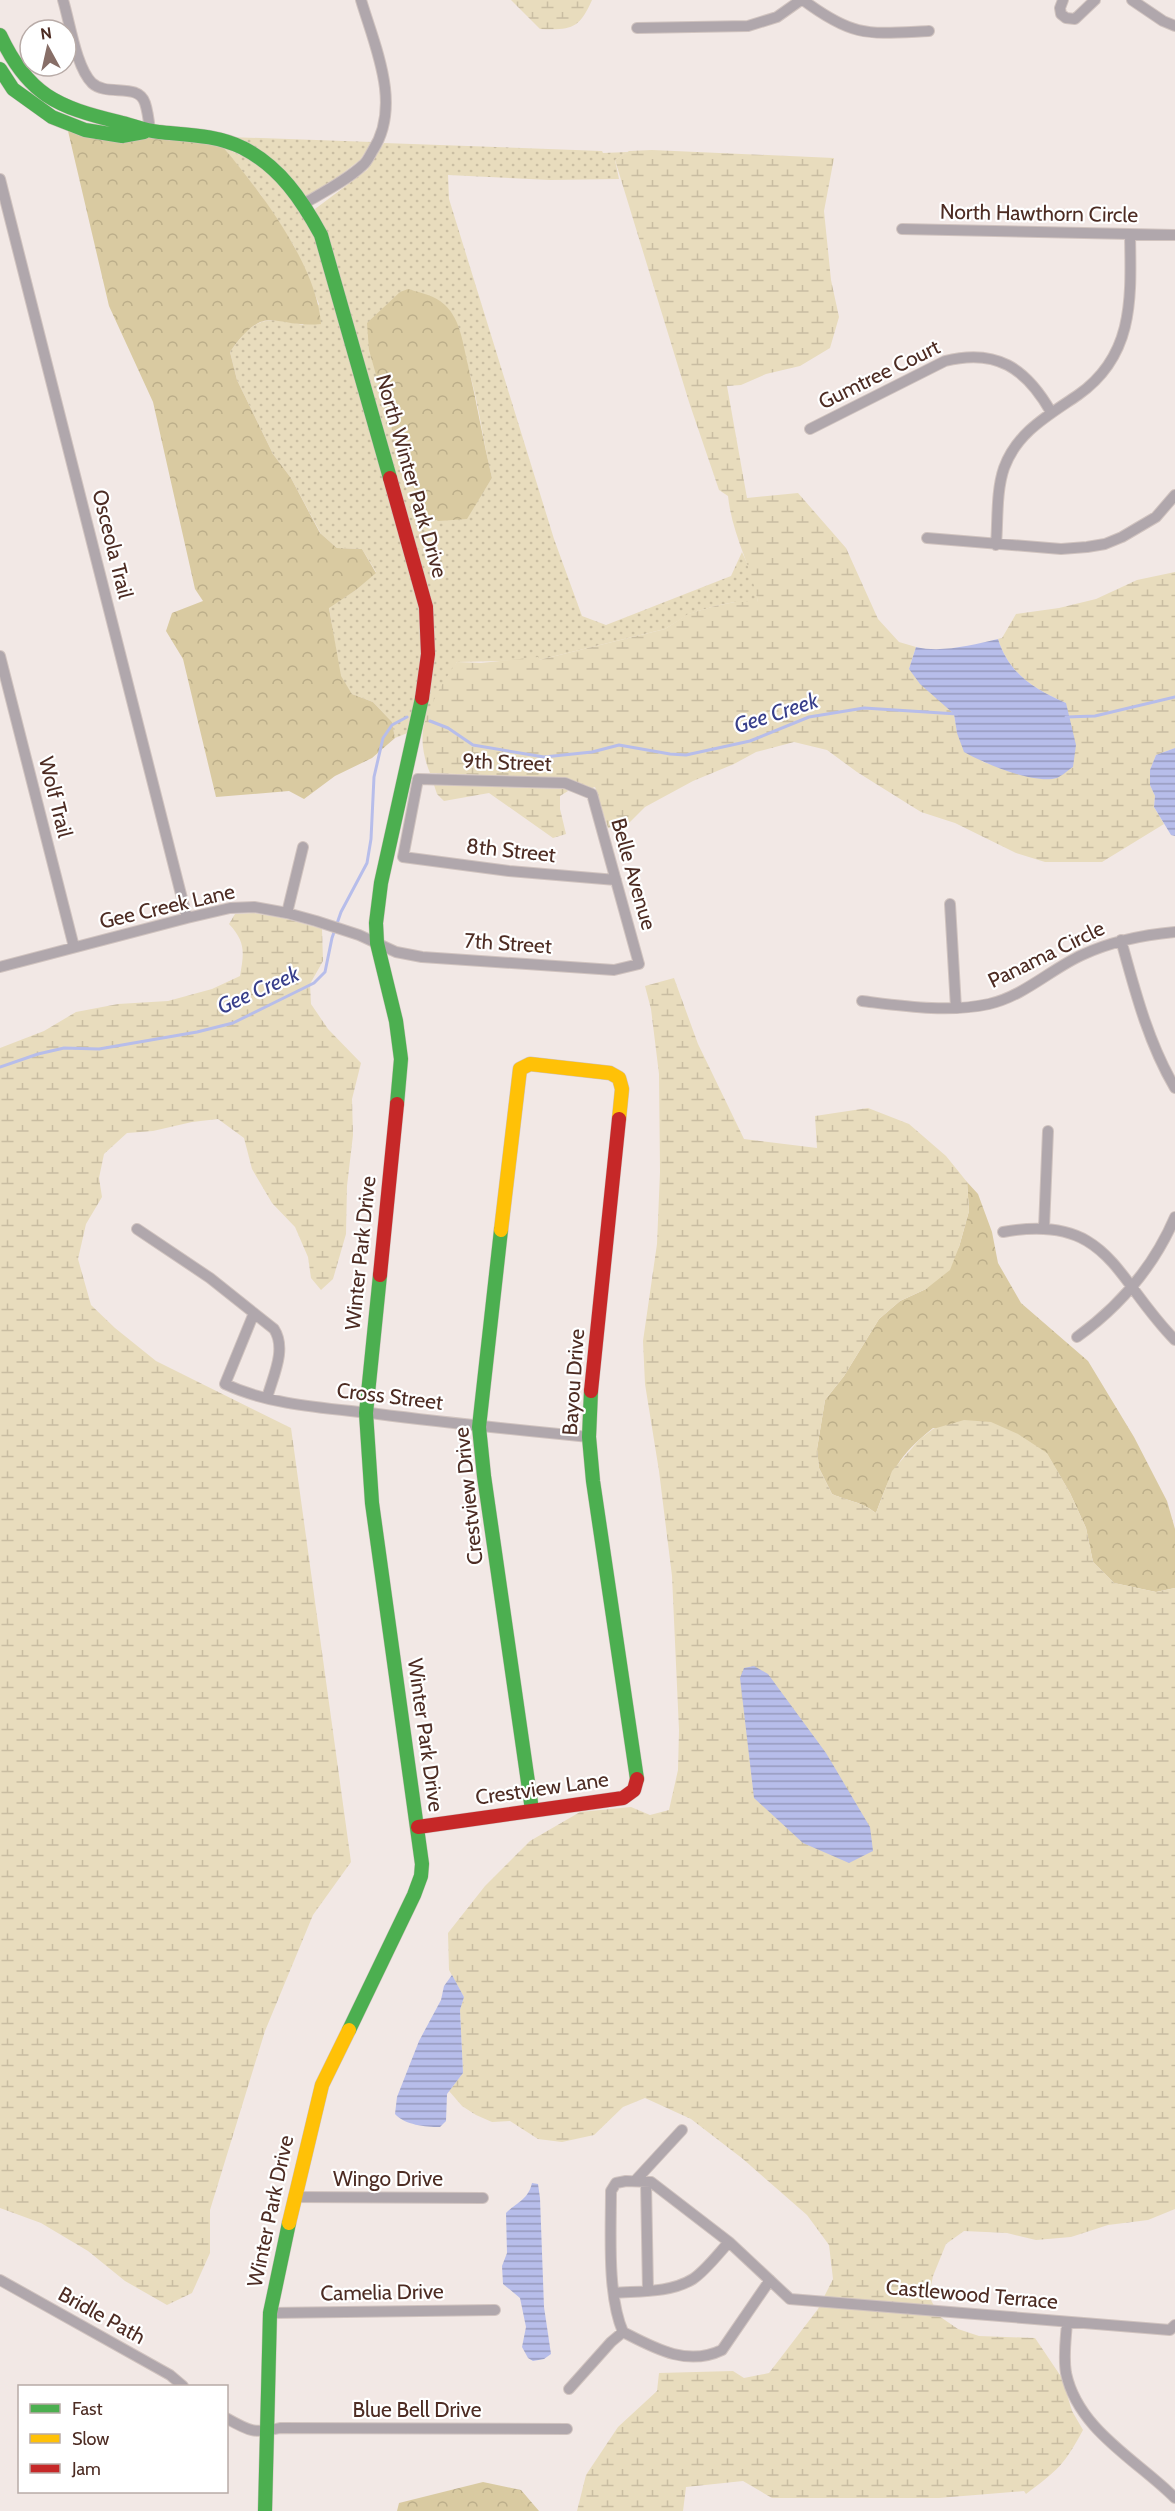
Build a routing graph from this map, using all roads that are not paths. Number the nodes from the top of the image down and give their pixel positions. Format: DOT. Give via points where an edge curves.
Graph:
graph roads {
  1 [pos="63,0"];
  2 [pos="361,0"];
  3 [pos="802,0"];
  4 [pos="1063,0"];
  5 [pos="1095,0"];
  6 [pos="1132,0"];
  7 [pos="1175,26"];
  8 [pos="637,28"];
  9 [pos="929,31"];
  10 [pos="0,35"];
  11 [pos="0,69"];
  12 [pos="150,131"];
  13 [pos="0,179"];
  14 [pos="305,203"];
  15 [pos="902,229"];
  16 [pos="1130,234"];
  17 [pos="1175,235"];
  18 [pos="1051,412"];
  19 [pos="810,429"];
  20 [pos="1175,495"];
  21 [pos="927,538"];
  22 [pos="996,545"];
  23 [pos="0,656"];
  24 [pos="592,794"];
  25 [pos="303,847"];
  26 [pos="403,857"];
  27 [pos="616,880"];
  28 [pos="950,904"];
  29 [pos="288,913"];
  30 [pos="187,918"];
  31 [pos="1175,932"];
  32 [pos="1121,940"];
  33 [pos="377,943"];
  34 [pos="74,947"];
  35 [pos="639,964"];
  36 [pos="0,967"];
  37 [pos="862,1001"];
  38 [pos="956,1008"];
  39 [pos="519,1069"];
  40 [pos="1175,1088"];
  41 [pos="1048,1131"];
  42 [pos="1175,1217"];
  43 [pos="1044,1228"];
  44 [pos="137,1229"];
  45 [pos="1003,1232"];
  46 [pos="1132,1289"];
  47 [pos="254,1313"];
  48 [pos="1077,1337"];
  49 [pos="1175,1340"];
  50 [pos="267,1398"];
  51 [pos="366,1413"];
  52 [pos="479,1427"];
  53 [pos="589,1437"];
  54 [pos="634,1790"];
  55 [pos="532,1810"];
  56 [pos="418,1827"];
  57 [pos="682,2130"];
  58 [pos="640,2182"];
  59 [pos="294,2197"];
  60 [pos="483,2198"];
  61 [pos="729,2242"];
  62 [pos="0,2280"];
  63 [pos="771,2280"];
  64 [pos="648,2291"];
  65 [pos="614,2293"];
  66 [pos="495,2310"];
  67 [pos="270,2313"];
  68 [pos="1067,2322"];
  69 [pos="1175,2325"];
  70 [pos="623,2332"];
  71 [pos="182,2385"];
  72 [pos="569,2389"];
  73 [pos="228,2419"];
  74 [pos="567,2429"];
  75 [pos="266,2431"];
  76 [pos="1175,2498"];
  77 [pos="266,2511"];
  1 -- 12 [label="street" via="82,68 94,86 104,91 141,96"];
  2 -- 14 [label="street" via="382,70 387,112 378,142 364,165"];
  3 -- 8 [label="street" via="777,17 748,26"];
  3 -- 9 [label="street" via="852,30 870,34"];
  4 -- 5 [label="street" via="1061,14 1075,19"];
  6 -- 7 [label="street"];
  10 -- 12 [label="street, North Winter Park Drive" via="26,78 55,103 98,119"];
  11 -- 12 [label="street, North Winter Park Drive" via="13,89 52,117 85,130 122,136"];
  12 -- 14 [label="street, North Winter Park Drive" via="226,141 262,159 291,184"];
  13 -- 30 [label="street, Osceola Trail"];
  14 -- 33 [label="street, North Winter Park Drive" via="321,235 426,607 428,654 424,690 381,883"];
  15 -- 16 [label="street, North Hawthorn Circle"];
  16 -- 17 [label="street, North Hawthorn Circle"];
  16 -- 18 [label="street" via="1131,293 1121,343 1095,381"];
  18 -- 19 [label="street, Gumtree Court" via="1029,381 1000,361 983,356 962,357 945,361"];
  18 -- 22 [label="street" via="1028,431 1004,467"];
  20 -- 22 [label="street" via="1156,517 1105,544 1061,549"];
  21 -- 22 [label="street"];
  23 -- 34 [label="street, Wolf Trail"];
  24 -- 26 [label="street, 9th Street" via="565,783 418,779"];
  24 -- 27 [label="street, Belle Avenue"];
  25 -- 29 [label="street"];
  26 -- 27 [label="street, 8th Street"];
  27 -- 35 [label="street, Belle Avenue"];
  28 -- 38 [label="street"];
  29 -- 30 [label="street, Gee Creek Lane" via="254,907"];
  29 -- 33 [label="street, Gee Creek Lane"];
  30 -- 34 [label="street, Gee Creek Lane"];
  31 -- 32 [label="street, Panama Circle"];
  32 -- 38 [label="street, Panama Circle" via="1082,955 1026,989 991,1003"];
  32 -- 40 [label="street" via="1147,1029"];
  33 -- 35 [label="street, 7th Street" via="422,957 614,970"];
  33 -- 51 [label="street, Winter Park Drive" via="401,1059"];
  34 -- 36 [label="street, Gee Creek Lane"];
  37 -- 38 [label="street, Panama Circle"];
  39 -- 52 [label="street, Crestview Drive"];
  39 -- 53 [label="street, Bayou Drive" via="530,1064 610,1073 619,1078 622,1089"];
  41 -- 43 [label="street"];
  42 -- 46 [label="street"];
  43 -- 45 [label="street"];
  43 -- 46 [label="street" via="1090,1241 1112,1258"];
  44 -- 47 [label="street"];
  46 -- 48 [label="street" via="1104,1318"];
  46 -- 49 [label="street"];
  47 -- 50 [label="street" via="274,1329 280,1348"];
  47 -- 50 [label="street, Cross Street" via="225,1384"];
  50 -- 51 [label="street, Cross Street"];
  51 -- 52 [label="street, Cross Street"];
  51 -- 56 [label="street, Winter Park Drive" via="372,1503"];
  52 -- 53 [label="street, Cross Street"];
  52 -- 55 [label="street, Crestview Drive"];
  53 -- 54 [label="street, Bayou Drive" via="638,1776"];
  54 -- 55 [label="street, Crestview Lane" via="623,1798"];
  55 -- 56 [label="street, Crestview Lane"];
  56 -- 59 [label="street, Winter Park Drive" via="422,1864 418,1886 322,2085"];
  57 -- 58 [label="street"];
  58 -- 61 [label="street, Castlewood Terrace" via="651,2182"];
  58 -- 64 [label="street"];
  58 -- 65 [label="street" via="616,2183 611,2191"];
  59 -- 60 [label="street, Wingo Drive"];
  59 -- 67 [label="street, Winter Park Drive"];
  61 -- 63 [label="street, Castlewood Terrace"];
  61 -- 64 [label="street" via="694,2278"];
  62 -- 71 [label="street, Bridle Path"];
  63 -- 68 [label="street, Castlewood Terrace" via="790,2299"];
  63 -- 70 [label="street" via="722,2350 710,2356 686,2357 661,2351"];
  64 -- 65 [label="street"];
  65 -- 70 [label="street"];
  66 -- 67 [label="street, Camelia Drive"];
  67 -- 75 [label="street, Winter Park Drive"];
  68 -- 69 [label="street, Castlewood Terrace" via="1170,2330"];
  68 -- 76 [label="street" via="1066,2372 1077,2401 1112,2444"];
  70 -- 72 [label="street"];
  73 -- 75 [label="street" via="248,2430"];
  74 -- 75 [label="street, Blue Bell Drive"];
  75 -- 77 [label="street, Winter Park Drive"];
}
